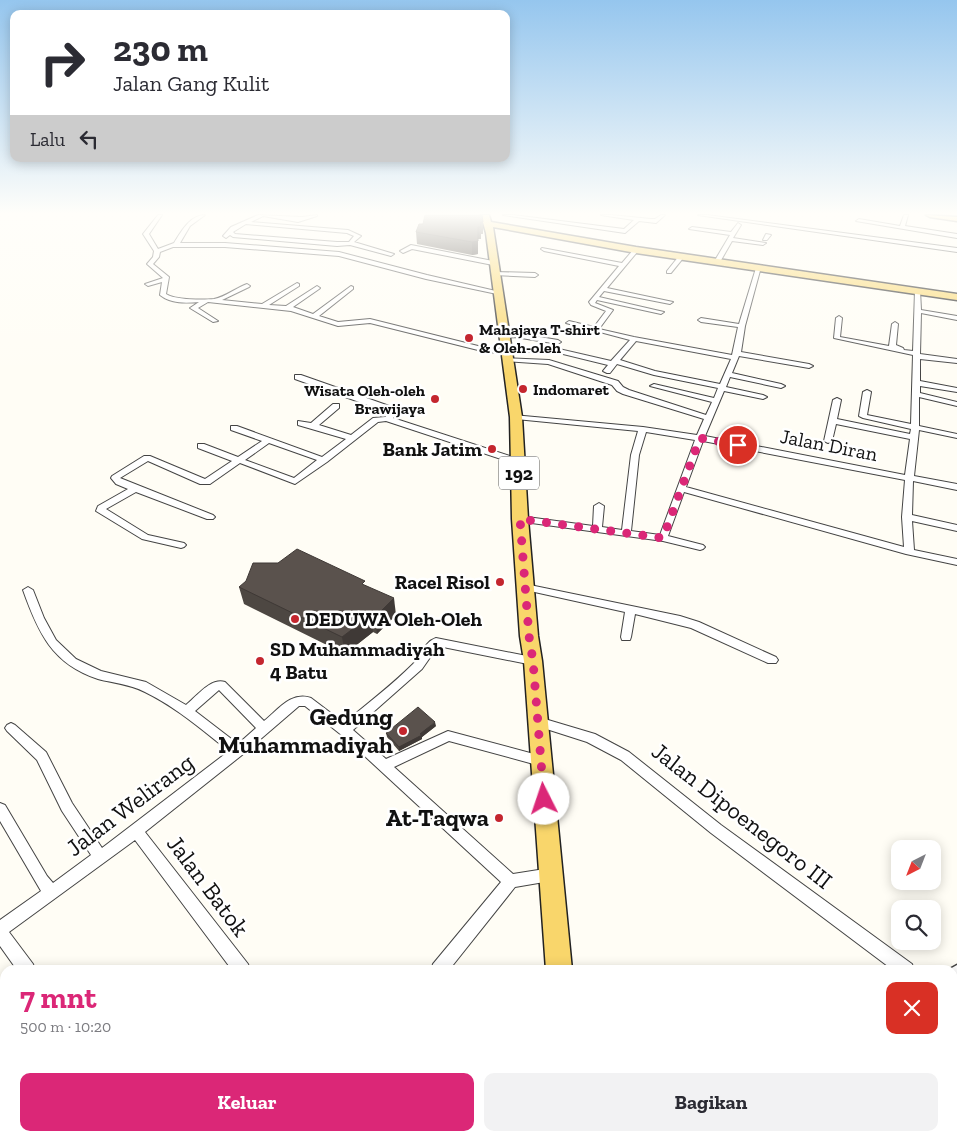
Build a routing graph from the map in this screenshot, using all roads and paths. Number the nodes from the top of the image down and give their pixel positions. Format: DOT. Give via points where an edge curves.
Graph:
graph roads {
  1 [pos="156,268"];
  2 [pos="395,268"];
  3 [pos="494,268"];
  4 [pos="496,268"];
  5 [pos="620,268"];
  6 [pos="672,268"];
  7 [pos="759,268"];
  8 [pos="761,268"];
  9 [pos="669,272"];
  10 [pos="535,274"];
  11 [pos="166,279"];
  12 [pos="148,284"];
  13 [pos="297,285"];
  14 [pos="246,286"];
  15 [pos="317,288"];
  16 [pos="351,288"];
  17 [pos="603,289"];
  18 [pos="918,291"];
  19 [pos="497,292"];
  20 [pos="957,297"];
  21 [pos="596,298"];
  22 [pos="211,301"];
  23 [pos="670,302"];
  24 [pos="263,306"];
  25 [pos="288,308"];
  26 [pos="918,311"];
  27 [pos="661,312"];
  28 [pos="314,316"];
  29 [pos="839,318"];
  30 [pos="957,318"];
  31 [pos="701,320"];
  32 [pos="215,321"];
  33 [pos="569,324"];
  34 [pos="895,324"];
  35 [pos="742,326"];
  36 [pos="595,330"];
  37 [pos="634,339"];
  38 [pos="558,342"];
  39 [pos="505,349"];
  40 [pos="916,354"];
  41 [pos="736,355"];
  42 [pos="957,361"];
  43 [pos="612,362"];
  44 [pos="810,366"];
  45 [pos="607,371"];
  46 [pos="729,375"];
  47 [pos="298,377"];
  48 [pos="916,383"];
  49 [pos="654,386"];
  50 [pos="782,386"];
  51 [pos="723,388"];
  52 [pos="957,390"];
  53 [pos="867,392"];
  54 [pos="916,394"];
  55 [pos="763,397"];
  56 [pos="837,400"];
  57 [pos="717,401"];
  58 [pos="957,404"];
  59 [pos="336,406"];
  60 [pos="516,417"];
  61 [pos="709,418"];
  62 [pos="387,420"];
  63 [pos="834,421"];
  64 [pos="301,423"];
  65 [pos="313,426"];
  66 [pos="234,428"];
  67 [pos="915,428"];
  68 [pos="643,429"];
  69 [pos="957,436"];
  70 [pos="914,437"];
  71 [pos="352,438"];
  72 [pos="700,438"];
  73 [pos="268,440"];
  74 [pos="828,441"];
  75 [pos="201,446"];
  76 [pos="238,460"];
  77 [pos="324,460"];
  78 [pos="519,462"];
  79 [pos="909,478"];
  80 [pos="136,488"];
  81 [pos="957,488"];
  82 [pos="682,489"];
  83 [pos="599,506"];
  84 [pos="210,517"];
  85 [pos="907,517"];
  86 [pos="520,519"];
  87 [pos="957,528"];
  88 [pos="597,530"];
  89 [pos="626,534"];
  90 [pos="663,538"];
  91 [pos="181,545"];
  92 [pos="700,547"];
  93 [pos="909,552"];
  94 [pos="957,562"];
  95 [pos="525,587"];
  96 [pos="28,590"];
  97 [pos="632,609"];
  98 [pos="626,637"];
  99 [pos="772,660"];
  100 [pos="533,661"];
  101 [pos="186,712"];
  102 [pos="538,722"];
  103 [pos="11,728"];
  104 [pos="264,729"];
  105 [pos="344,730"];
  106 [pos="238,751"];
  107 [pos="542,761"];
  108 [pos="384,766"];
  109 [pos="0,809"];
  110 [pos="136,831"];
  111 [pos="99,856"];
  112 [pos="551,875"];
  113 [pos="511,881"];
  114 [pos="52,893"];
  115 [pos="0,931"];
  116 [pos="24,965"];
  117 [pos="238,965"];
  118 [pos="443,965"];
  119 [pos="559,965"];
  120 [pos="899,965"];
  1 -- 11 [label="street"];
  2 -- 19 [label="street"];
  3 -- 19 [label="main road, 192"];
  4 -- 10 [label="street"];
  5 -- 17 [label="street"];
  6 -- 9 [label="street"];
  7 -- 35 [label="street"];
  8 -- 18 [label="main road"];
  11 -- 12 [label="street"];
  11 -- 22 [label="street" via="163,296 166,298"];
  13 -- 24 [label="street"];
  14 -- 22 [label="street"];
  15 -- 25 [label="street"];
  16 -- 28 [label="street"];
  17 -- 21 [label="street"];
  17 -- 23 [label="street"];
  18 -- 20 [label="main road"];
  18 -- 26 [label="street"];
  19 -- 39 [label="main road, 192"];
  21 -- 27 [label="street"];
  21 -- 36 [label="street" via="592,304 610,312"];
  22 -- 24 [label="street"];
  22 -- 32 [label="street" via="193,308"];
  24 -- 25 [label="street"];
  25 -- 28 [label="street"];
  26 -- 30 [label="street"];
  26 -- 40 [label="street"];
  28 -- 39 [label="street" via="338,324 370,321 482,349"];
  29 -- 40 [label="street" via="837,338"];
  31 -- 35 [label="street"];
  33 -- 36 [label="street"];
  34 -- 40 [label="street" via="893,347"];
  35 -- 41 [label="street"];
  36 -- 37 [label="street"];
  37 -- 41 [label="street"];
  37 -- 43 [label="street"];
  38 -- 39 [label="street" via="515,335"];
  39 -- 43 [label="street" via="559,352"];
  39 -- 60 [label="main road, 192"];
  39 -- 61 [label="street" via="615,382 622,391"];
  40 -- 42 [label="street"];
  40 -- 48 [label="street"];
  41 -- 44 [label="street"];
  41 -- 46 [label="street"];
  43 -- 45 [label="street"];
  43 -- 51 [label="street"];
  46 -- 50 [label="street"];
  46 -- 51 [label="street"];
  47 -- 62 [label="street" via="392,410 395,413"];
  48 -- 52 [label="street"];
  48 -- 54 [label="street"];
  49 -- 57 [label="street"];
  51 -- 55 [label="street"];
  51 -- 57 [label="street"];
  53 -- 67 [label="street" via="863,416"];
  54 -- 58 [label="street"];
  54 -- 67 [label="street"];
  56 -- 63 [label="street"];
  57 -- 61 [label="street"];
  59 -- 65 [label="street"];
  60 -- 68 [label="street, Jalan Diran"];
  60 -- 78 [label="main road, 192"];
  61 -- 72 [label="street"];
  62 -- 71 [label="street" via="376,420"];
  62 -- 78 [label="street"];
  63 -- 70 [label="street"];
  63 -- 74 [label="street"];
  64 -- 65 [label="street"];
  65 -- 71 [label="street"];
  66 -- 73 [label="street"];
  67 -- 69 [label="street"];
  67 -- 70 [label="street"];
  68 -- 72 [label="street, Jalan Diran"];
  68 -- 89 [label="street" via="635,455"];
  70 -- 79 [label="street"];
  71 -- 77 [label="street"];
  72 -- 79 [label="street, Jalan Diran"];
  72 -- 82 [label="street"];
  73 -- 76 [label="street"];
  73 -- 77 [label="street"];
  75 -- 76 [label="street"];
  76 -- 77 [label="street" via="295,481"];
  76 -- 80 [label="street" via="203,482 151,459 143,459 115,478"];
  78 -- 86 [label="main road, 192"];
  79 -- 81 [label="street, Jalan Diran"];
  79 -- 85 [label="street"];
  80 -- 84 [label="street"];
  80 -- 91 [label="street" via="101,511 144,537"];
  82 -- 90 [label="street"];
  82 -- 93 [label="street"];
  83 -- 88 [label="street"];
  85 -- 87 [label="street"];
  85 -- 93 [label="street"];
  86 -- 88 [label="street"];
  86 -- 95 [label="main road, 192"];
  88 -- 89 [label="street"];
  89 -- 90 [label="street"];
  90 -- 92 [label="street"];
  93 -- 94 [label="street"];
  95 -- 97 [label="street"];
  95 -- 100 [label="main road, 192"];
  96 -- 101 [label="street" via="44,633 69,661 86,671 148,688"];
  97 -- 98 [label="street"];
  97 -- 99 [label="street" via="676,618"];
  100 -- 102 [label="main road, 192"];
  100 -- 105 [label="street" via="436,642 404,680"];
  101 -- 104 [label="street" via="215,687 221,686"];
  101 -- 106 [label="street"];
  102 -- 107 [label="main road, 192"];
  102 -- 120 [label="street, Jalan Dipoenegoro III" via="591,738 624,756 716,829"];
  103 -- 111 [label="street" via="42,756 67,806"];
  104 -- 105 [label="street, Jalan Welirang" via="296,701 302,700"];
  104 -- 106 [label="street, Jalan Welirang"];
  105 -- 108 [label="street, Jalan Welirang"];
  106 -- 110 [label="street, Jalan Welirang"];
  107 -- 108 [label="street" via="448,736"];
  107 -- 112 [label="main road, 192"];
  108 -- 113 [label="street, Jalan Welirang"];
  109 -- 114 [label="street"];
  110 -- 111 [label="street, Jalan Welirang"];
  110 -- 117 [label="street, Jalan Batok"];
  111 -- 114 [label="street, Jalan Welirang"];
  112 -- 113 [label="street"];
  112 -- 119 [label="main road, 192"];
  113 -- 118 [label="street"];
  114 -- 115 [label="street, Jalan Welirang"];
  115 -- 116 [label="street"];
}
